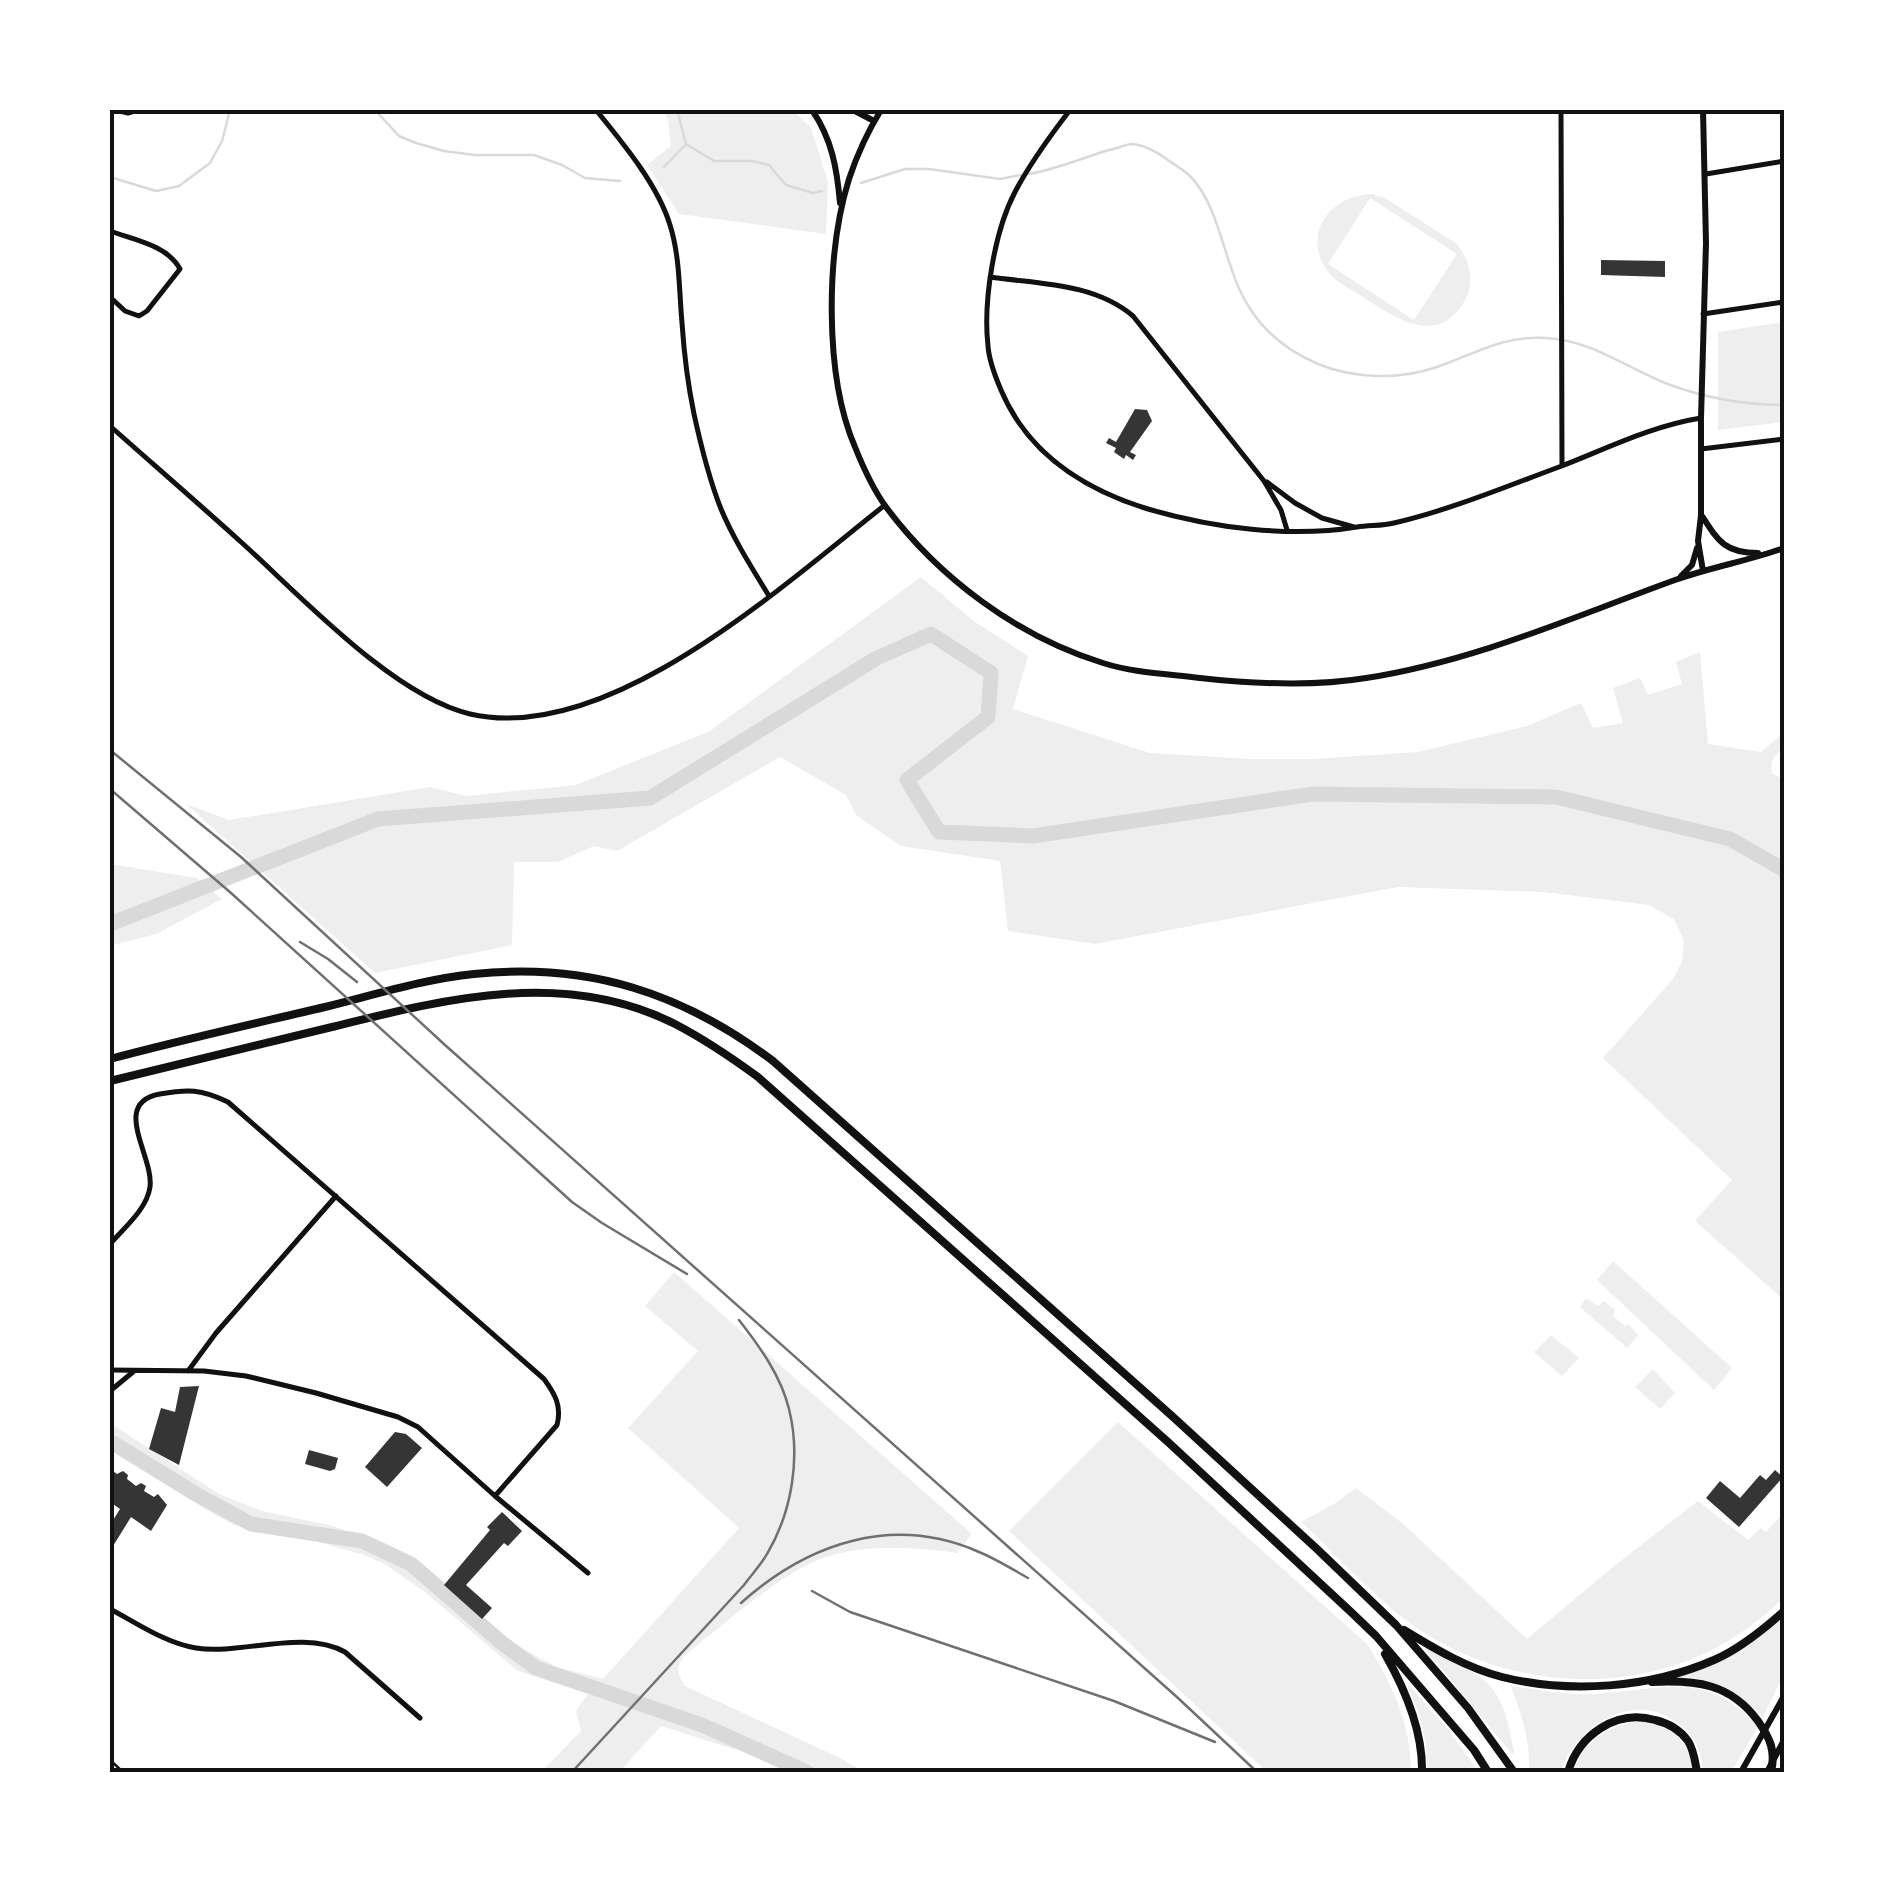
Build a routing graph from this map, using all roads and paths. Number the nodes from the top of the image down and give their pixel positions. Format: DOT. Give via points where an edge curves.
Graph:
graph roads {
  1 [pos="116,110"];
  2 [pos="138,110"];
  3 [pos="596,110"];
  4 [pos="812,110"];
  5 [pos="853,110"];
  6 [pos="1070,110"];
  7 [pos="1560,110"];
  8 [pos="1703,110"];
  9 [pos="876,114"];
  10 [pos="1784,160"];
  11 [pos="1706,174"];
  12 [pos="841,212"];
  13 [pos="110,231"];
  14 [pos="990,277"];
  15 [pos="110,297"];
  16 [pos="1784,302"];
  17 [pos="1703,314"];
  18 [pos="1701,418"];
  19 [pos="110,426"];
  20 [pos="1784,438"];
  21 [pos="1701,449"];
  22 [pos="1562,466"];
  23 [pos="1264,481"];
  24 [pos="884,506"];
  25 [pos="1701,514"];
  26 [pos="1356,527"];
  27 [pos="1287,530"];
  28 [pos="1698,541"];
  29 [pos="1784,548"];
  30 [pos="1770,553"];
  31 [pos="1704,571"];
  32 [pos="1676,580"];
  33 [pos="769,596"];
  34 [pos="110,1059"];
  35 [pos="110,1081"];
  36 [pos="336,1196"];
  37 [pos="110,1244"];
  38 [pos="110,1370"];
  39 [pos="135,1370"];
  40 [pos="188,1371"];
  41 [pos="110,1391"];
  42 [pos="495,1496"];
  43 [pos="588,1573"];
  44 [pos="110,1609"];
  45 [pos="1784,1611"];
  46 [pos="1396,1626"];
  47 [pos="1376,1636"];
  48 [pos="1635,1682"];
  49 [pos="1784,1696"];
  50 [pos="420,1718"];
  51 [pos="1764,1730"];
  52 [pos="1784,1740"];
  53 [pos="110,1760"];
  54 [pos="1774,1760"];
  55 [pos="122,1772"];
  56 [pos="1422,1772"];
  57 [pos="1488,1772"];
  58 [pos="1514,1772"];
  59 [pos="1568,1772"];
  60 [pos="1697,1772"];
  61 [pos="1741,1772"];
  62 [pos="1769,1772"];
  1 -- 2 [label="street"];
  3 -- 33 [label="street" via="669,222 706,460 720,508"];
  4 -- 12 [label="street" via="835,160"];
  5 -- 9 [label="street"];
  6 -- 14 [label="street" via="1014,194"];
  7 -- 22 [label="street"];
  8 -- 11 [label="street"];
  9 -- 12 [label="street"];
  10 -- 11 [label="street"];
  11 -- 17 [label="street"];
  12 -- 24 [label="street" via="834,357 850,436"];
  13 -- 15 [label="street" via="165,252 180,269 140,316"];
  14 -- 23 [label="street" via="1077,289 1122,307"];
  14 -- 27 [label="street" via="994,374 1020,428 1044,452 1114,498 1199,522"];
  16 -- 17 [label="street"];
  17 -- 18 [label="street"];
  18 -- 21 [label="street"];
  18 -- 22 [label="street" via="1638,434"];
  19 -- 33 [label="street" via="373,660 418,692 468,714 530,717 614,693 673,664"];
  20 -- 21 [label="street"];
  21 -- 25 [label="street"];
  22 -- 26 [label="street" via="1414,518"];
  23 -- 26 [label="street" via="1322,518"];
  23 -- 27 [label="street"];
  24 -- 32 [label="street" via="952,577 1062,648 1136,670 1232,682 1364,679 1404,671 1502,646"];
  24 -- 33 [label="street"];
  25 -- 28 [label="street"];
  25 -- 30 [label="street" via="1728,548"];
  26 -- 27 [label="street"];
  28 -- 31 [label="street"];
  28 -- 32 [label="street" via="1692,565"];
  29 -- 30 [label="street"];
  30 -- 31 [label="street"];
  31 -- 32 [label="street"];
  34 -- 46 [label="main road" via="474,974 589,976 669,999 774,1062 1280,1513"];
  35 -- 47 [label="main road" via="500,993 580,996 673,1023 772,1090"];
  36 -- 37 [label="street" via="228,1102 187,1089 153,1095 138,1104 135,1120 150,1191"];
  36 -- 40 [label="street"];
  36 -- 42 [label="street" via="556,1396 557,1425"];
  38 -- 39 [label="street"];
  39 -- 40 [label="street"];
  39 -- 41 [label="street"];
  40 -- 42 [label="street" via="246,1376 398,1417 418,1426"];
  42 -- 43 [label="street"];
  44 -- 50 [label="street" via="194,1648 331,1646"];
  45 -- 48 [label="main road" via="1718,1658"];
  46 -- 48 [label="main road" via="1499,1676 1562,1687"];
  46 -- 58 [label="main road"];
  47 -- 56 [label="main road" via="1413,1716"];
  47 -- 57 [label="main road"];
  48 -- 51 [label="main road" via="1683,1680 1721,1689"];
  49 -- 51 [label="street"];
  51 -- 54 [label="main road"];
  51 -- 61 [label="street"];
  52 -- 54 [label="street"];
  53 -- 55 [label="lane"];
  54 -- 62 [label="main road"];
  59 -- 60 [label="main road" via="1593,1733 1634,1716 1677,1730 1688,1740"];
}
